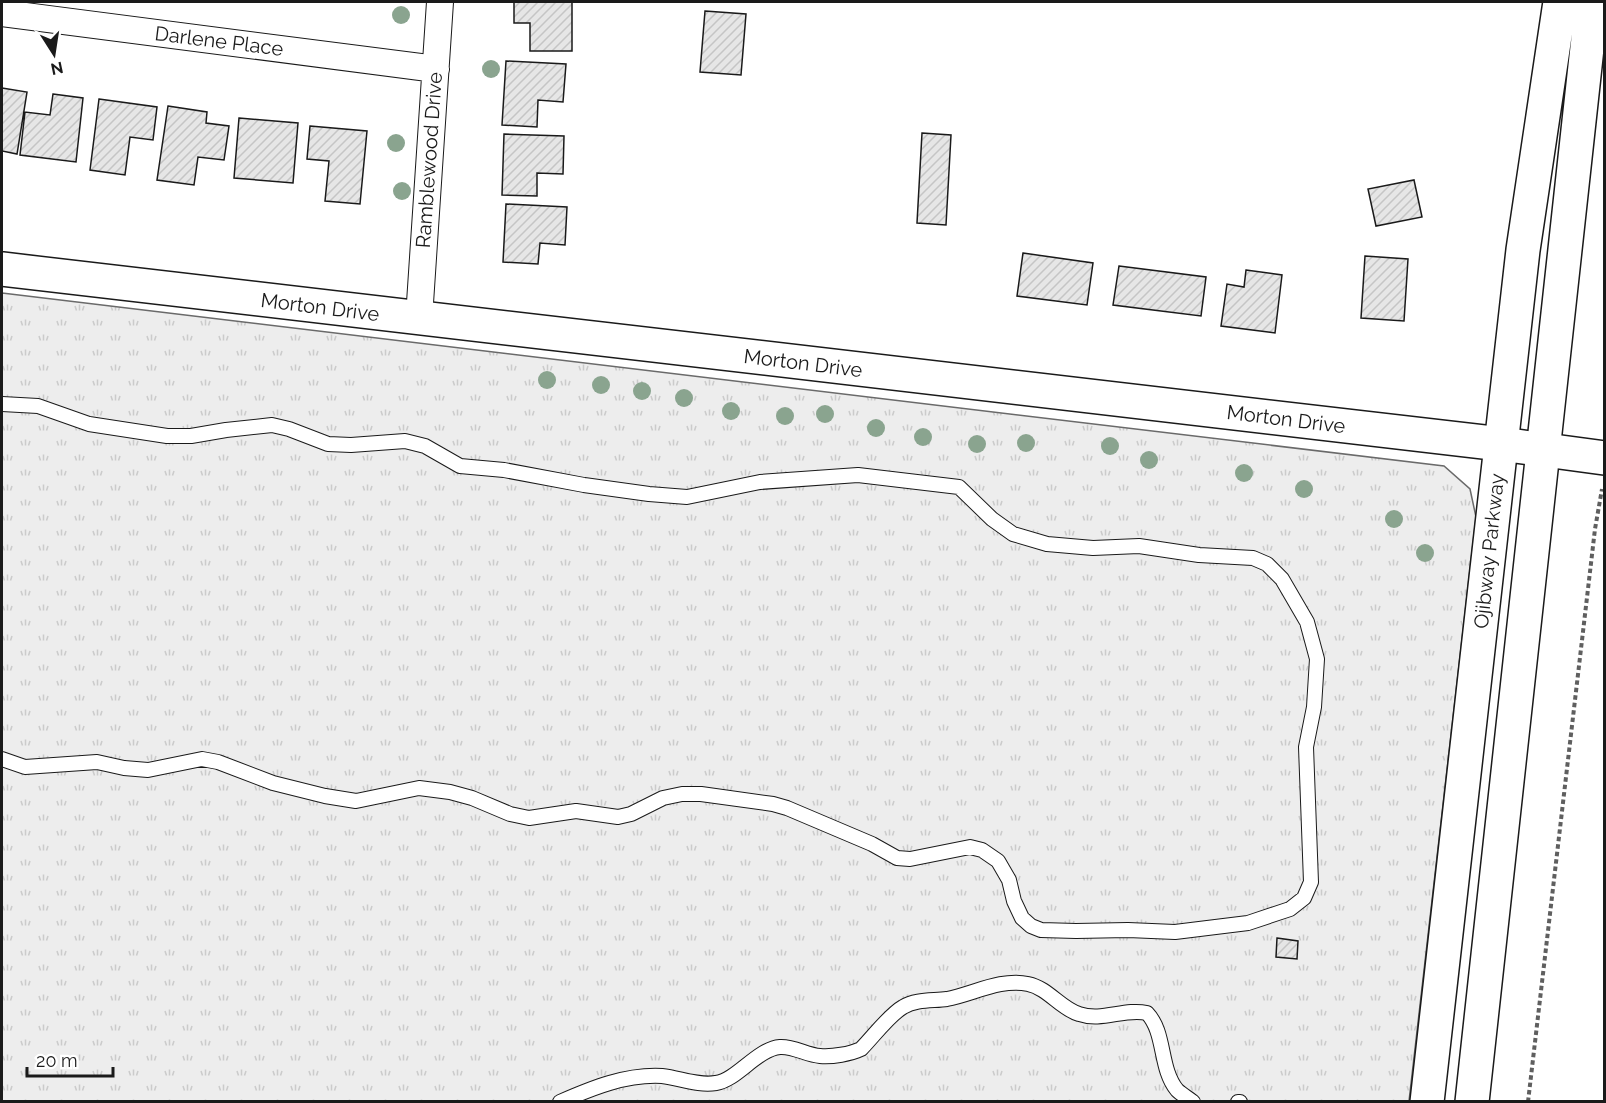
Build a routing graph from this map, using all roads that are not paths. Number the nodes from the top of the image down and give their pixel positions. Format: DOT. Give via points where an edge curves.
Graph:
graph roads {
  1 [pos="440,2"];
  2 [pos="1560,2"];
  3 [pos="1592,2"];
  4 [pos="2,13"];
  5 [pos="436,69"];
  6 [pos="2,269"];
  7 [pos="419,318"];
  8 [pos="2,404"];
  9 [pos="1501,444"];
  10 [pos="1544,450"];
  11 [pos="1604,472"];
  12 [pos="2,759"];
  13 [pos="560,1101"];
  14 [pos="1193,1101"];
  15 [pos="1427,1101"];
  16 [pos="1472,1101"];
  1 -- 5 [label="street, Ramblewood Drive"];
  2 -- 9 [label="main road, Ojibway Parkway" via="1523,250"];
  3 -- 10 [label="main road"];
  4 -- 5 [label="street, Darlene Place"];
  5 -- 7 [label="street, Ramblewood Drive"];
  6 -- 7 [label="main road, Morton Drive"];
  7 -- 9 [label="main road, Morton Drive"];
  8 -- 12 [label="lane" via="38,406 89,424 167,436 272,425 328,444 405,441 460,466 649,494 687,496 760,483 858,475 959,487 1013,534 1047,544 1139,546 1253,558 1267,564 1282,579 1307,622 1317,659 1314,707 1305,747 1311,882 1304,898 1290,909 1248,923 1175,932 1041,930 1022,918 998,861 982,850 970,847 897,858 773,804 681,794 618,817 576,811 530,818 450,792 419,788 356,801 325,796 202,759 148,770 97,762 25,767"];
  9 -- 10 [label="main road, Morton Drive"];
  9 -- 15 [label="main road, Ojibway Parkway"];
  10 -- 11 [label="main road, Morton Drive"];
  10 -- 16 [label="main road"];
  13 -- 14 [label="lane" via="604,1085 648,1076 720,1083 771,1049 783,1047 820,1056 853,1053 901,1008 914,1002 950,999 1007,984 1028,984 1077,1014 1097,1018 1147,1013 1157,1027 1177,1090"];
}
